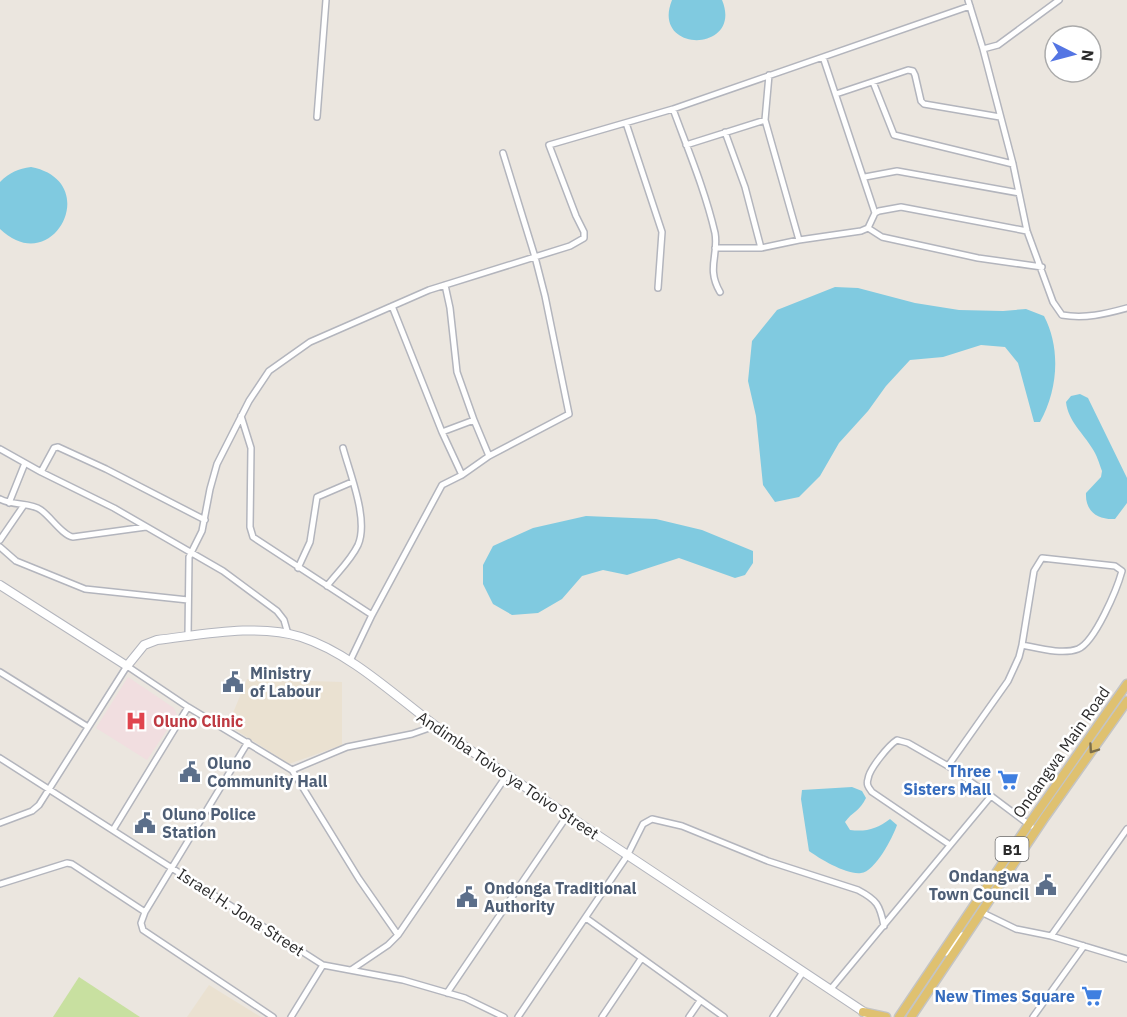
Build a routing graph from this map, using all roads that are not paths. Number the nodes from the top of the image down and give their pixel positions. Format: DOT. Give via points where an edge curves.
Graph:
graph roads {
  1 [pos="327,0"];
  2 [pos="1059,0"];
  3 [pos="969,3"];
  4 [pos="983,50"];
  5 [pos="823,57"];
  6 [pos="769,75"];
  7 [pos="873,82"];
  8 [pos="836,94"];
  9 [pos="673,109"];
  10 [pos="317,117"];
  11 [pos="1000,117"];
  12 [pos="765,120"];
  13 [pos="626,123"];
  14 [pos="725,132"];
  15 [pos="686,145"];
  16 [pos="503,153"];
  17 [pos="1013,164"];
  18 [pos="865,177"];
  19 [pos="1019,193"];
  20 [pos="875,213"];
  21 [pos="868,228"];
  22 [pos="1027,231"];
  23 [pos="799,240"];
  24 [pos="715,248"];
  25 [pos="761,248"];
  26 [pos="535,257"];
  27 [pos="1042,267"];
  28 [pos="445,285"];
  29 [pos="658,288"];
  30 [pos="720,292"];
  31 [pos="392,306"];
  32 [pos="1127,308"];
  33 [pos="242,416"];
  34 [pos="474,420"];
  35 [pos="442,432"];
  36 [pos="0,448"];
  37 [pos="344,448"];
  38 [pos="489,456"];
  39 [pos="26,463"];
  40 [pos="41,472"];
  41 [pos="462,475"];
  42 [pos="352,482"];
  43 [pos="0,499"];
  44 [pos="9,503"];
  45 [pos="24,506"];
  46 [pos="205,520"];
  47 [pos="148,527"];
  48 [pos="0,540"];
  49 [pos="0,547"];
  50 [pos="191,551"];
  51 [pos="298,568"];
  52 [pos="0,585"];
  53 [pos="327,586"];
  54 [pos="188,600"];
  55 [pos="372,615"];
  56 [pos="288,634"];
  57 [pos="188,636"];
  58 [pos="1022,645"];
  59 [pos="350,661"];
  60 [pos="128,666"];
  61 [pos="0,672"];
  62 [pos="1127,684"];
  63 [pos="1127,701"];
  64 [pos="188,707"];
  65 [pos="435,726"];
  66 [pos="88,727"];
  67 [pos="248,742"];
  68 [pos="0,758"];
  69 [pos="948,766"];
  70 [pos="292,770"];
  71 [pos="507,775"];
  72 [pos="49,790"];
  73 [pos="991,796"];
  74 [pos="567,816"];
  75 [pos="0,824"];
  76 [pos="1029,824"];
  77 [pos="1127,829"];
  78 [pos="1036,830"];
  79 [pos="113,831"];
  80 [pos="950,845"];
  81 [pos="627,856"];
  82 [pos="171,867"];
  83 [pos="0,884"];
  84 [pos="982,911"];
  85 [pos="145,912"];
  86 [pos="585,918"];
  87 [pos="884,926"];
  88 [pos="398,935"];
  89 [pos="1052,936"];
  90 [pos="1084,946"];
  91 [pos="641,959"];
  92 [pos="1127,959"];
  93 [pos="323,965"];
  94 [pos="351,970"];
  95 [pos="803,972"];
  96 [pos="926,977"];
  97 [pos="830,990"];
  98 [pos="447,993"];
  99 [pos="700,1001"];
  100 [pos="867,1015"];
  101 [pos="913,1016"];
  102 [pos="273,1017"];
  103 [pos="291,1017"];
  104 [pos="504,1017"];
  105 [pos="518,1017"];
  106 [pos="602,1017"];
  107 [pos="690,1017"];
  108 [pos="724,1017"];
  109 [pos="773,1017"];
  110 [pos="886,1017"];
  111 [pos="896,1017"];
  112 [pos="1033,1017"];
  1 -- 10 [label="street"];
  2 -- 4 [label="street" via="998,45"];
  3 -- 4 [label="street"];
  3 -- 5 [label="street"];
  4 -- 11 [label="street"];
  5 -- 6 [label="street"];
  5 -- 8 [label="street"];
  6 -- 9 [label="street"];
  6 -- 12 [label="street"];
  7 -- 8 [label="street"];
  7 -- 11 [label="street" via="912,71 924,104"];
  7 -- 17 [label="street" via="894,135"];
  8 -- 18 [label="street"];
  9 -- 13 [label="street"];
  9 -- 15 [label="street"];
  11 -- 17 [label="street"];
  12 -- 14 [label="street"];
  12 -- 23 [label="street"];
  13 -- 26 [label="street" via="549,146 585,235 570,246"];
  13 -- 29 [label="street" via="662,232"];
  14 -- 15 [label="street"];
  14 -- 25 [label="street"];
  15 -- 24 [label="street" via="704,192"];
  16 -- 26 [label="street"];
  17 -- 19 [label="street"];
  18 -- 19 [label="street" via="897,171"];
  18 -- 20 [label="street"];
  19 -- 22 [label="street"];
  20 -- 21 [label="street"];
  20 -- 22 [label="street" via="906,207"];
  21 -- 23 [label="street"];
  21 -- 27 [label="street" via="882,237"];
  22 -- 27 [label="street"];
  23 -- 25 [label="street"];
  24 -- 25 [label="street"];
  24 -- 30 [label="street" via="714,276"];
  26 -- 28 [label="street"];
  26 -- 38 [label="street" via="569,414"];
  27 -- 32 [label="street" via="1053,302 1062,315 1094,316"];
  28 -- 31 [label="street"];
  28 -- 34 [label="street" via="457,372"];
  31 -- 33 [label="street" via="310,342 289,356 264,376"];
  31 -- 35 [label="street"];
  33 -- 46 [label="street" via="217,464"];
  33 -- 51 [label="street" via="250,448 250,533"];
  34 -- 35 [label="street"];
  34 -- 38 [label="street"];
  35 -- 41 [label="street"];
  36 -- 39 [label="street"];
  37 -- 42 [label="street"];
  38 -- 41 [label="street"];
  39 -- 40 [label="street"];
  39 -- 44 [label="street"];
  40 -- 46 [label="street" via="58,447"];
  40 -- 47 [label="street"];
  41 -- 55 [label="street" via="438,490"];
  42 -- 51 [label="street" via="317,497 310,542"];
  42 -- 53 [label="street" via="362,520 361,537"];
  43 -- 44 [label="street"];
  44 -- 45 [label="street"];
  45 -- 47 [label="street" via="40,509 73,537"];
  45 -- 48 [label="street"];
  46 -- 50 [label="street"];
  47 -- 50 [label="street"];
  49 -- 54 [label="street" via="16,561 86,589"];
  50 -- 54 [label="street"];
  50 -- 56 [label="street" via="277,610"];
  51 -- 53 [label="street"];
  52 -- 60 [label="street"];
  53 -- 55 [label="street"];
  54 -- 57 [label="street"];
  55 -- 59 [label="street"];
  56 -- 57 [label="street, Andimba Toivo ya Toivo Street" via="251,631"];
  56 -- 59 [label="street, Andimba Toivo ya Toivo Street" via="331,649"];
  57 -- 60 [label="street, Andimba Toivo ya Toivo Street" via="149,642"];
  58 -- 58 [label="street" via="1034,571 1040,559 1110,565 1122,571 1091,638 1081,648 1072,651"];
  58 -- 69 [label="street" via="1008,681"];
  59 -- 65 [label="street, Andimba Toivo ya Toivo Street"];
  60 -- 64 [label="street"];
  60 -- 66 [label="street"];
  61 -- 66 [label="street"];
  62 -- 76 [label="main road, Ondangwa Main Road / B1"];
  63 -- 78 [label="main road, Ondangwa Main Road / B1, one-way"];
  64 -- 67 [label="street"];
  64 -- 79 [label="street"];
  65 -- 70 [label="street" via="347,747"];
  65 -- 71 [label="street, Andimba Toivo ya Toivo Street"];
  66 -- 72 [label="street"];
  67 -- 70 [label="street"];
  67 -- 82 [label="street"];
  68 -- 72 [label="street, Israel H. Jona Street"];
  69 -- 73 [label="street"];
  69 -- 80 [label="street" via="897,740 871,770 867,782 872,792"];
  70 -- 88 [label="street" via="353,871"];
  71 -- 74 [label="street, Andimba Toivo ya Toivo Street"];
  71 -- 88 [label="street"];
  72 -- 75 [label="street" via="32,811"];
  72 -- 79 [label="street, Israel H. Jona Street"];
  73 -- 76 [label="street"];
  73 -- 80 [label="street"];
  74 -- 81 [label="street, Andimba Toivo ya Toivo Street"];
  74 -- 98 [label="street"];
  76 -- 78 [label="street"];
  76 -- 96 [label="main road, Ondangwa Main Road / B1"];
  77 -- 89 [label="street"];
  78 -- 84 [label="main road, Ondangwa Main Road / B1"];
  79 -- 82 [label="street, Israel H. Jona Street"];
  80 -- 87 [label="street"];
  81 -- 86 [label="street"];
  81 -- 87 [label="street" via="648,821 682,826 768,861 858,890 879,906"];
  81 -- 95 [label="street, Andimba Toivo ya Toivo Street"];
  82 -- 85 [label="street"];
  82 -- 93 [label="street, Israel H. Jona Street"];
  83 -- 85 [label="street" via="67,863"];
  84 -- 89 [label="street" via="1016,929"];
  84 -- 96 [label="street"];
  84 -- 101 [label="main road, Ondangwa Main Road / B1"];
  85 -- 102 [label="street" via="141,923 144,930"];
  86 -- 91 [label="street"];
  86 -- 105 [label="street"];
  87 -- 97 [label="street"];
  88 -- 94 [label="street"];
  89 -- 90 [label="street"];
  90 -- 92 [label="street"];
  90 -- 112 [label="street"];
  91 -- 99 [label="street"];
  91 -- 106 [label="street"];
  93 -- 94 [label="street, Israel H. Jona Street"];
  93 -- 103 [label="street"];
  94 -- 98 [label="street, Israel H. Jona Street"];
  95 -- 97 [label="street, Andimba Toivo ya Toivo Street"];
  95 -- 109 [label="street"];
  96 -- 111 [label="main road, Ondangwa Main Road / B1"];
  97 -- 100 [label="street, Andimba Toivo ya Toivo Street"];
  98 -- 104 [label="street, Israel H. Jona Street"];
  99 -- 107 [label="street"];
  99 -- 108 [label="street"];
  100 -- 110 [label="main road"];
}
